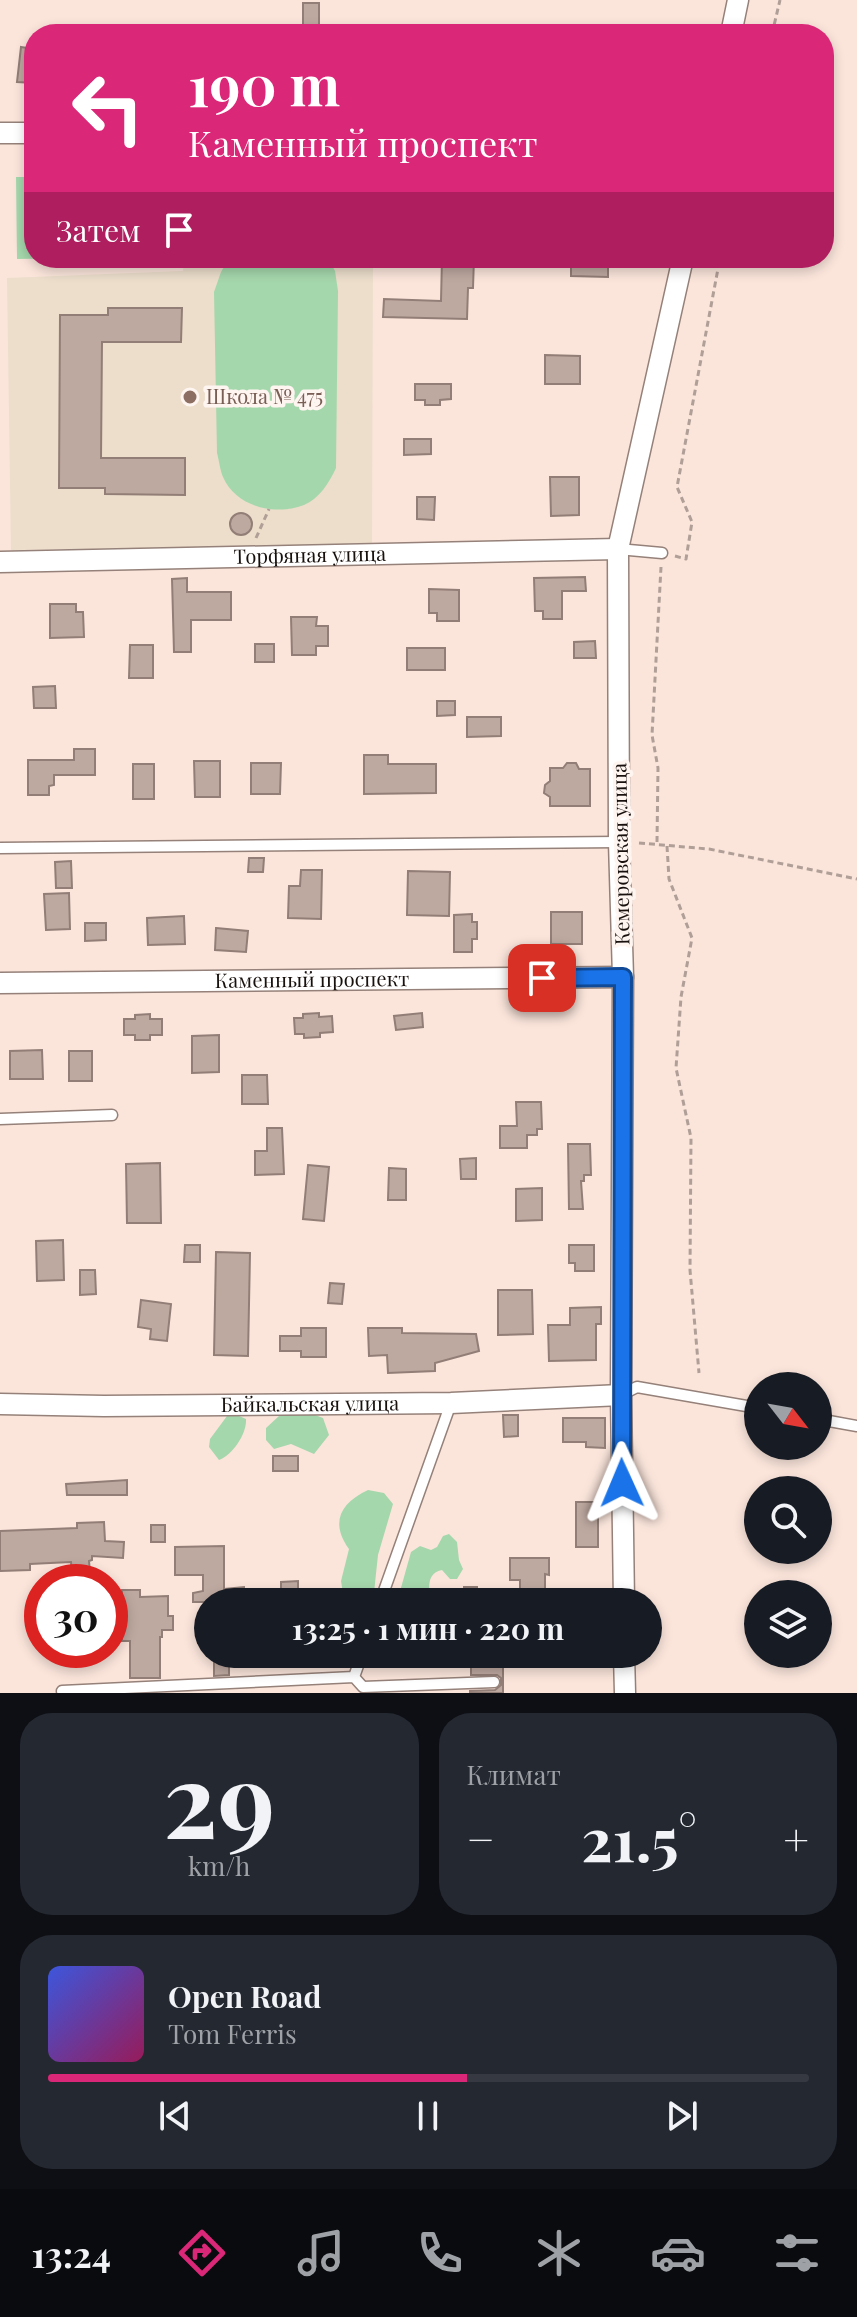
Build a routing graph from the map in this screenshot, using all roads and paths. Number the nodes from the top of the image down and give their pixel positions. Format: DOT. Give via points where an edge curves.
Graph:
graph roads {
  1 [pos="738,0"];
  2 [pos="780,0"];
  3 [pos="733,24"];
  4 [pos="774,24"];
  5 [pos="0,133"];
  6 [pos="24,133"];
  7 [pos="681,268"];
  8 [pos="269,509"];
  9 [pos="618,549"];
  10 [pos="662,553"];
  11 [pos="251,557"];
  12 [pos="0,562"];
  13 [pos="619,842"];
  14 [pos="657,842"];
  15 [pos="667,846"];
  16 [pos="0,848"];
  17 [pos="857,879"];
  18 [pos="623,977"];
  19 [pos="0,983"];
  20 [pos="112,1115"];
  21 [pos="0,1119"];
  22 [pos="699,1373"];
  23 [pos="621,1395"];
  24 [pos="451,1403"];
  25 [pos="0,1404"];
  26 [pos="744,1406"];
  27 [pos="832,1422"];
  28 [pos="857,1426"];
  29 [pos="385,1588"];
  30 [pos="624,1588"];
  31 [pos="357,1668"];
  32 [pos="624,1668"];
  33 [pos="354,1677"];
  34 [pos="494,1682"];
  35 [pos="62,1691"];
  36 [pos="625,1693"];
  1 -- 3 [label="street"];
  2 -- 4 [label="path"];
  5 -- 6 [label="street"];
  7 -- 9 [label="street, Кемеровская улица"];
  8 -- 11 [label="path"];
  9 -- 10 [label="lane"];
  9 -- 11 [label="street, Торфяная улица"];
  9 -- 13 [label="street, Кемеровская улица"];
  11 -- 12 [label="street, Торфяная улица"];
  13 -- 16 [label="lane"];
  13 -- 18 [label="street, Кемеровская улица"];
  14 -- 15 [label="path"];
  15 -- 17 [label="path" via="709,849"];
  15 -- 22 [label="path" via="669,879 692,938 676,1068 691,1138 690,1270"];
  18 -- 19 [label="street, Каменный проспект"];
  18 -- 23 [label="street, Кемеровская улица"];
  20 -- 21 [label="lane"];
  23 -- 24 [label="street, Байкальская улица"];
  23 -- 26 [label="lane" via="637,1387"];
  23 -- 30 [label="street, Кемеровская улица"];
  24 -- 25 [label="street, Байкальская улица"];
  24 -- 29 [label="lane"];
  27 -- 28 [label="lane"];
  31 -- 33 [label="lane"];
  32 -- 36 [label="street"];
  33 -- 34 [label="lane" via="363,1687"];
  33 -- 35 [label="lane"];
}
